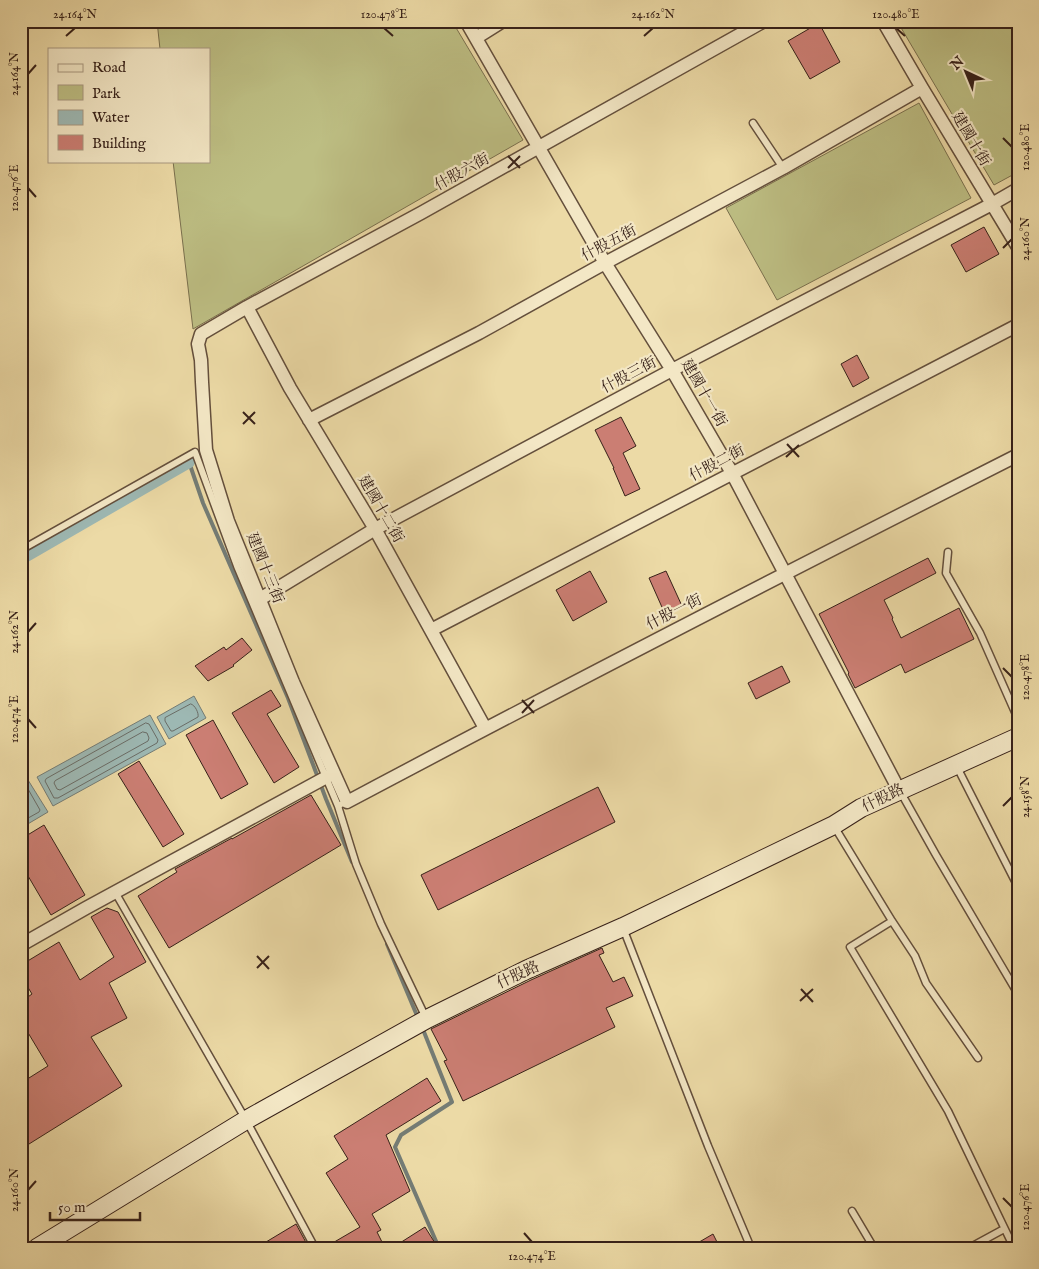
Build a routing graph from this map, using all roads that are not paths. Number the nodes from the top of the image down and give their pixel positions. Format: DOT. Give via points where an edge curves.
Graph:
graph roads {
  1 [pos="466,21"];
  2 [pos="503,21"];
  3 [pos="764,21"];
  4 [pos="883,21"];
  5 [pos="476,38"];
  6 [pos="922,88"];
  7 [pos="753,123"];
  8 [pos="539,147"];
  9 [pos="783,168"];
  10 [pos="1018,188"];
  11 [pos="992,204"];
  12 [pos="1018,247"];
  13 [pos="605,263"];
  14 [pos="247,307"];
  15 [pos="1018,325"];
  16 [pos="201,334"];
  17 [pos="672,370"];
  18 [pos="309,420"];
  19 [pos="1018,455"];
  20 [pos="732,473"];
  21 [pos="375,529"];
  22 [pos="21,550"];
  23 [pos="948,552"];
  24 [pos="784,573"];
  25 [pos="260,599"];
  26 [pos="431,630"];
  27 [pos="1018,719"];
  28 [pos="485,728"];
  29 [pos="1018,737"];
  30 [pos="956,764"];
  31 [pos="329,775"];
  32 [pos="899,790"];
  33 [pos="342,804"];
  34 [pos="834,825"];
  35 [pos="1018,887"];
  36 [pos="115,892"];
  37 [pos="892,921"];
  38 [pos="623,927"];
  39 [pos="21,945"];
  40 [pos="1018,994"];
  41 [pos="426,1019"];
  42 [pos="978,1058"];
  43 [pos="246,1120"];
  44 [pos="852,1211"];
  45 [pos="1004,1229"];
  46 [pos="37,1248"];
  47 [pos="316,1248"];
  48 [pos="751,1248"];
  49 [pos="874,1248"];
  50 [pos="969,1248"];
  51 [pos="1014,1248"];
  1 -- 5 [label="street, 建國十一街"];
  2 -- 5 [label="street"];
  3 -- 8 [label="street, 什股六街"];
  4 -- 6 [label="street, 建國十街"];
  5 -- 8 [label="street, 建國十一街"];
  6 -- 9 [label="street, 什股五街"];
  6 -- 11 [label="street, 建國十街"];
  7 -- 9 [label="lane"];
  8 -- 13 [label="street, 建國十一街"];
  8 -- 14 [label="street, 什股六街"];
  9 -- 13 [label="street, 什股五街"];
  10 -- 11 [label="street, 什股三街"];
  11 -- 12 [label="street, 建國十街"];
  11 -- 17 [label="street, 什股三街"];
  13 -- 17 [label="street, 建國十一街"];
  13 -- 18 [label="street, 什股五街" via="479,333"];
  14 -- 16 [label="street, 什股六街"];
  14 -- 18 [label="street, 建國十二街"];
  15 -- 20 [label="street, 什股二街"];
  16 -- 25 [label="street, 建國十三街" via="198,344 206,450 228,521"];
  17 -- 20 [label="street, 建國十一街"];
  17 -- 21 [label="street, 什股三街"];
  18 -- 21 [label="street, 建國十二街"];
  19 -- 24 [label="street, 什股一街"];
  20 -- 24 [label="street, 建國十一街"];
  20 -- 26 [label="street, 什股二街"];
  21 -- 25 [label="street, 什股三街"];
  21 -- 26 [label="street, 建國十二街"];
  22 -- 31 [label="lane" via="195,452 237,566"];
  23 -- 27 [label="lane" via="946,573 980,633"];
  24 -- 28 [label="street, 什股一街"];
  24 -- 32 [label="street, 建國十一街"];
  25 -- 31 [label="street, 建國十三街"];
  26 -- 28 [label="street, 建國十二街"];
  28 -- 33 [label="street, 什股一街"];
  29 -- 30 [label="street, 什股路"];
  30 -- 32 [label="street, 什股路"];
  30 -- 35 [label="lane"];
  31 -- 33 [label="street, 建國十三街"];
  31 -- 36 [label="street"];
  32 -- 34 [label="street, 什股路"];
  32 -- 40 [label="lane"];
  33 -- 41 [label="lane" via="360,873"];
  34 -- 37 [label="lane"];
  34 -- 38 [label="street, 什股路"];
  36 -- 39 [label="street"];
  36 -- 43 [label="lane"];
  37 -- 42 [label="lane" via="915,956 926,983"];
  37 -- 45 [label="lane" via="850,947 948,1111"];
  38 -- 41 [label="street, 什股路"];
  38 -- 48 [label="lane"];
  41 -- 43 [label="street, 什股路"];
  43 -- 46 [label="street, 什股路"];
  43 -- 47 [label="lane"];
  44 -- 49 [label="lane"];
  45 -- 50 [label="lane"];
  45 -- 51 [label="lane"];
}
